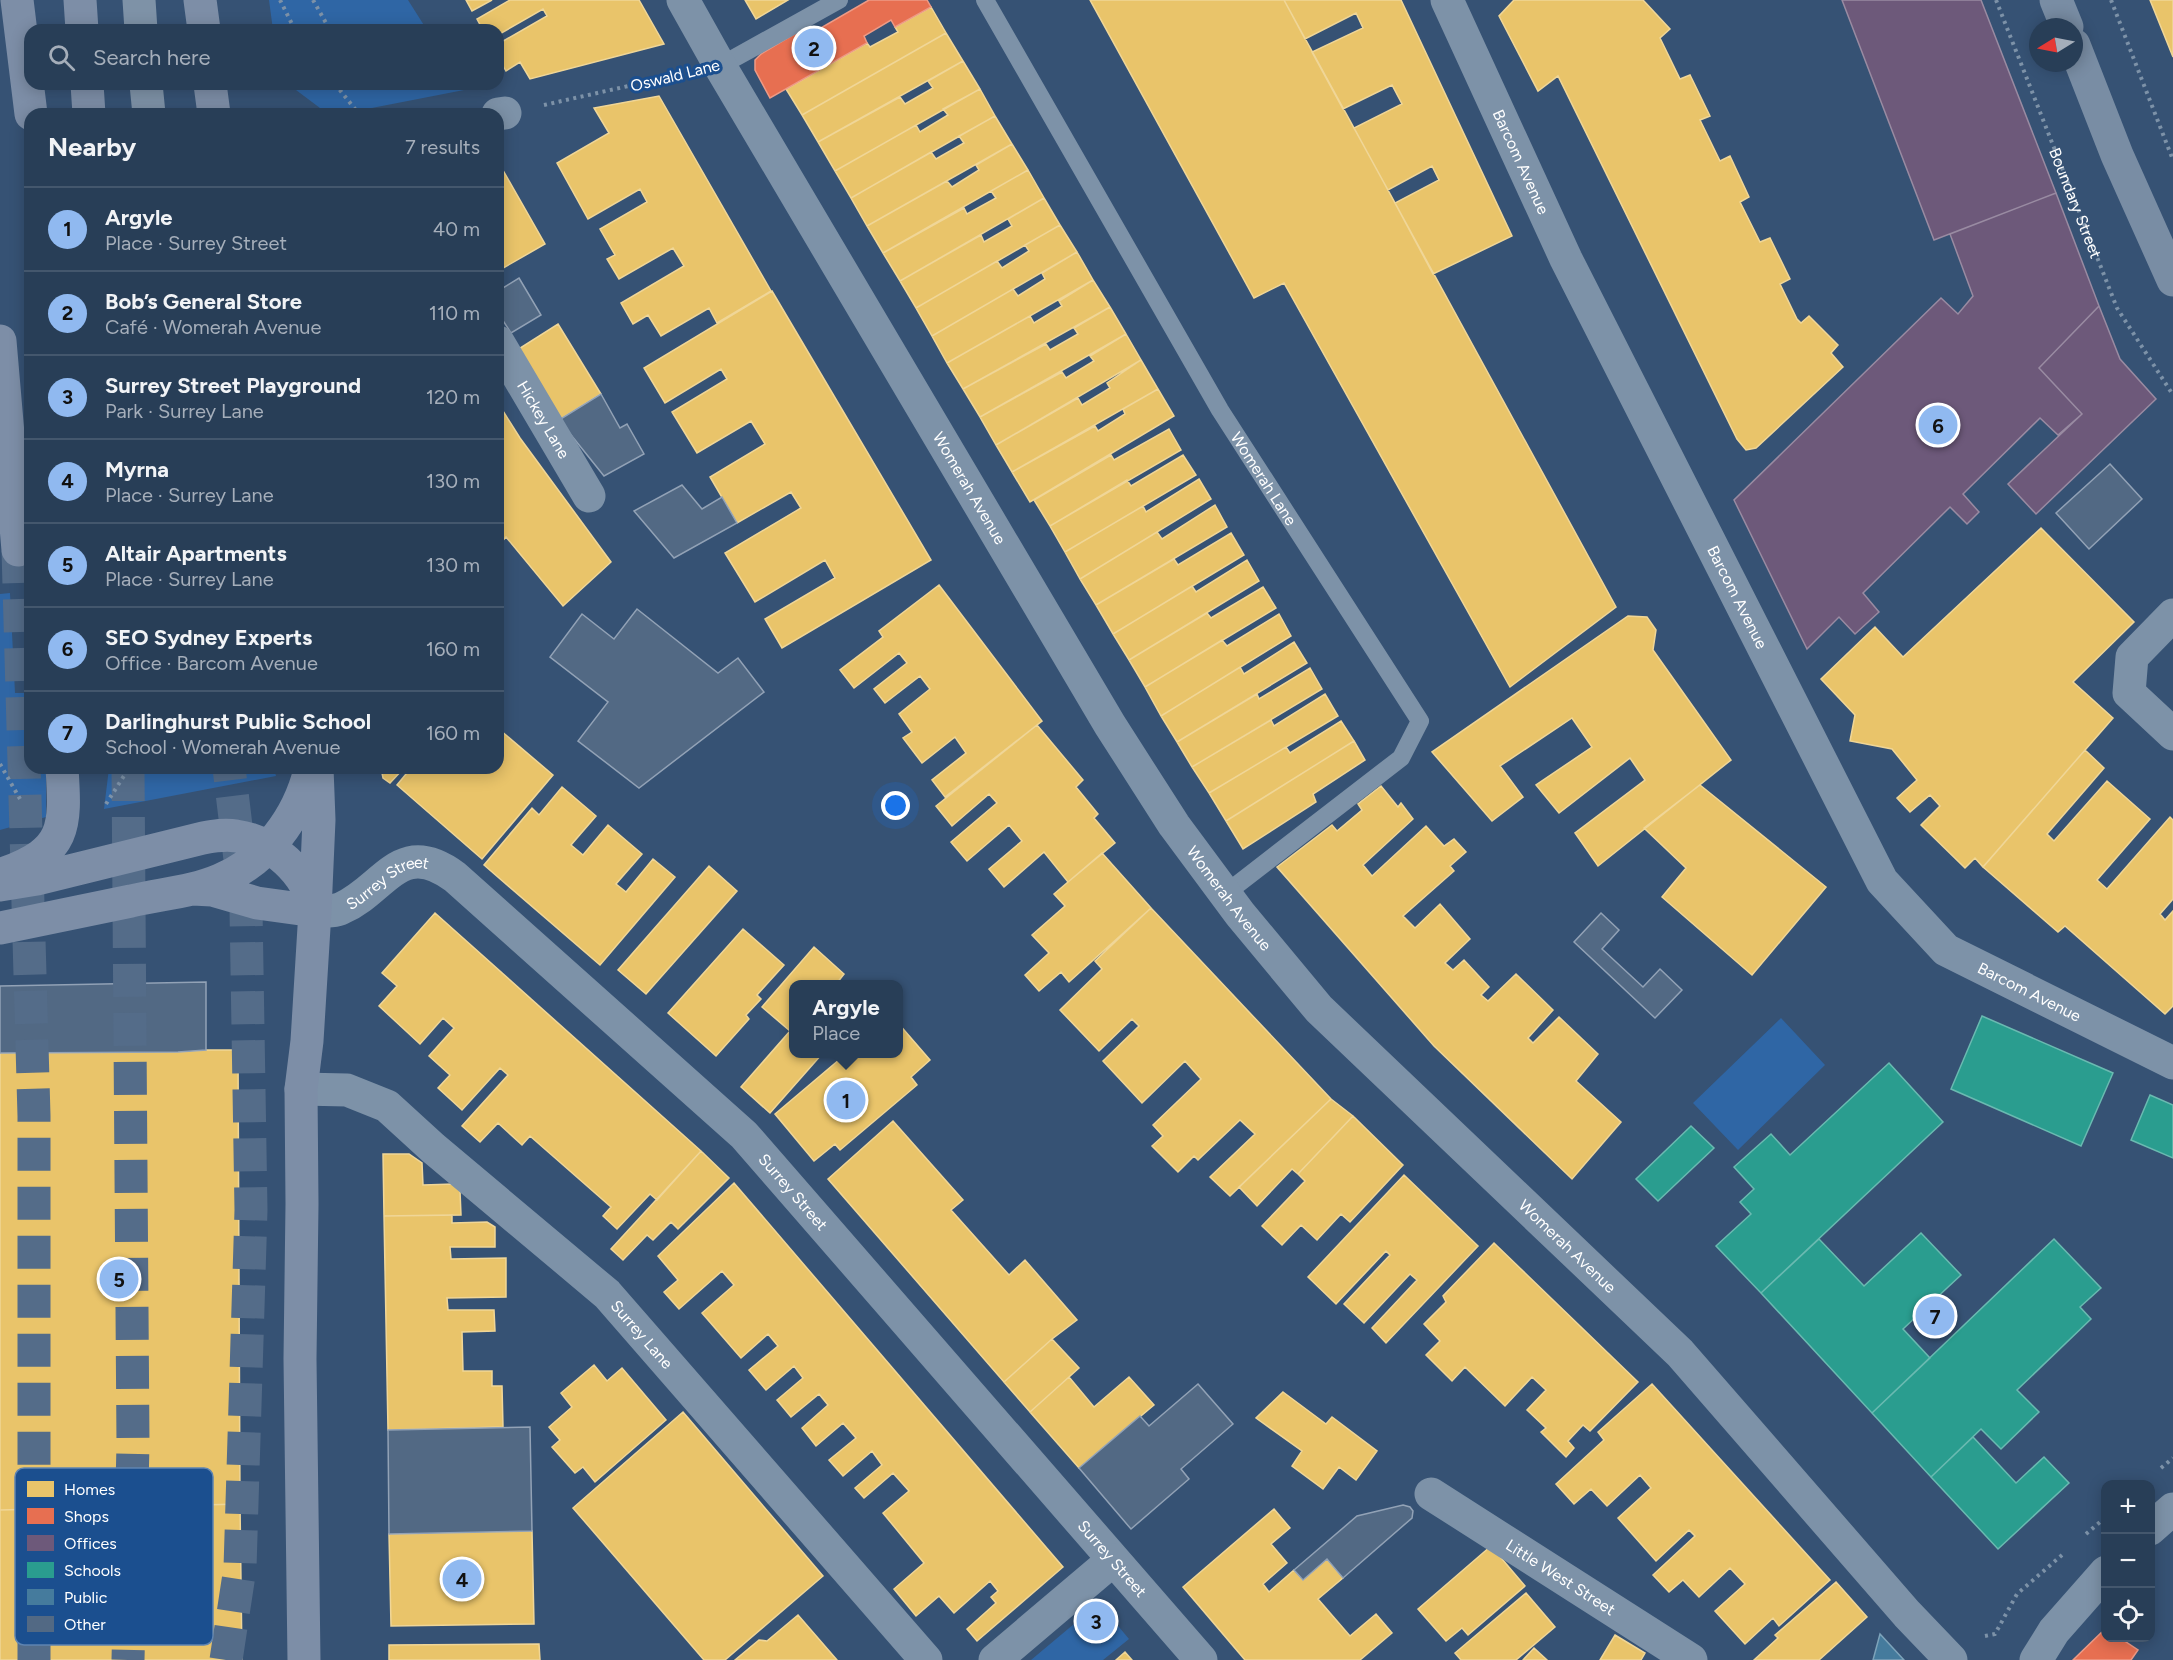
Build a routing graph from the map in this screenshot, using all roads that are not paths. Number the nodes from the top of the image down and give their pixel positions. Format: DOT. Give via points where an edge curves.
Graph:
graph roads {
  1 [pos="17,0"];
  2 [pos="80,0"];
  3 [pos="139,0"];
  4 [pos="200,0"];
  5 [pos="683,0"];
  6 [pos="839,0"];
  7 [pos="985,0"];
  8 [pos="1448,0"];
  9 [pos="2056,0"];
  10 [pos="2063,18"];
  11 [pos="82,24"];
  12 [pos="141,24"];
  13 [pos="203,24"];
  14 [pos="24,57"];
  15 [pos="720,66"];
  16 [pos="2083,68"];
  17 [pos="28,90"];
  18 [pos="87,90"];
  19 [pos="147,90"];
  20 [pos="211,90"];
  21 [pos="30,108"];
  22 [pos="89,108"];
  23 [pos="148,108"];
  24 [pos="213,108"];
  25 [pos="2173,280"];
  26 [pos="0,341"];
  27 [pos="504,352"];
  28 [pos="589,496"];
  29 [pos="18,550"];
  30 [pos="2173,615"];
  31 [pos="2173,734"];
  32 [pos="62,774"];
  33 [pos="308,774"];
  34 [pos="317,774"];
  35 [pos="267,847"];
  36 [pos="0,874"];
  37 [pos="0,885"];
  38 [pos="188,890"];
  39 [pos="1225,894"];
  40 [pos="315,911"];
  41 [pos="0,928"];
  42 [pos="2173,1063"];
  43 [pos="301,1089"];
  44 [pos="1431,1494"];
  45 [pos="2173,1509"];
  46 [pos="2155,1525"];
  47 [pos="1113,1560"];
  48 [pos="2101,1578"];
  49 [pos="303,1660"];
  50 [pos="926,1660"];
  51 [pos="995,1660"];
  52 [pos="1201,1660"];
  53 [pos="1691,1660"];
  54 [pos="1952,1660"];
  55 [pos="2036,1660"];
  1 -- 14 [label="main road"];
  2 -- 11 [label="main road"];
  3 -- 12 [label="highway"];
  4 -- 13 [label="main road"];
  5 -- 15 [label="street, Womerah Avenue"];
  6 -- 15 [label="lane, Oswald Lane"];
  7 -- 39 [label="lane, Womerah Lane" via="1220,410 1420,721 1401,758"];
  8 -- 42 [label="street, Barcom Avenue" via="1566,259 1882,881 1946,950"];
  9 -- 10 [label="main road"];
  15 -- 39 [label="street, Womerah Avenue" via="1110,724 1174,825"];
  16 -- 25 [label="main road"];
  17 -- 21 [label="main road"];
  18 -- 22 [label="main road"];
  19 -- 23 [label="highway"];
  20 -- 24 [label="main road"];
  26 -- 29 [label="main road"];
  27 -- 28 [label="street, Hickey Lane"];
  30 -- 31 [label="street" via="2132,657 2129,693"];
  32 -- 36 [label="main road" via="65,812 58,836 36,859"];
  33 -- 35 [label="main road" via="288,824"];
  34 -- 40 [label="main road"];
  35 -- 37 [label="main road" via="235,836 214,836"];
  35 -- 38 [label="main road" via="236,872"];
  35 -- 40 [label="main road" via="300,877"];
  38 -- 40 [label="main road" via="212,890 257,903"];
  38 -- 41 [label="main road"];
  39 -- 54 [label="street, Womerah Avenue" via="1320,1009 1680,1353 1907,1614"];
  40 -- 43 [label="main road"];
  40 -- 47 [label="street, Surrey Street" via="342,908 389,872 411,862 436,865 455,877 744,1135"];
  43 -- 49 [label="main road"];
  43 -- 50 [label="street, Surrey Lane" via="347,1090 387,1106 607,1294"];
  44 -- 53 [label="street, Little West Street"];
  45 -- 46 [label="street"];
  47 -- 51 [label="street"];
  47 -- 52 [label="street, Surrey Street"];
  48 -- 55 [label="street" via="2054,1631"];
}
